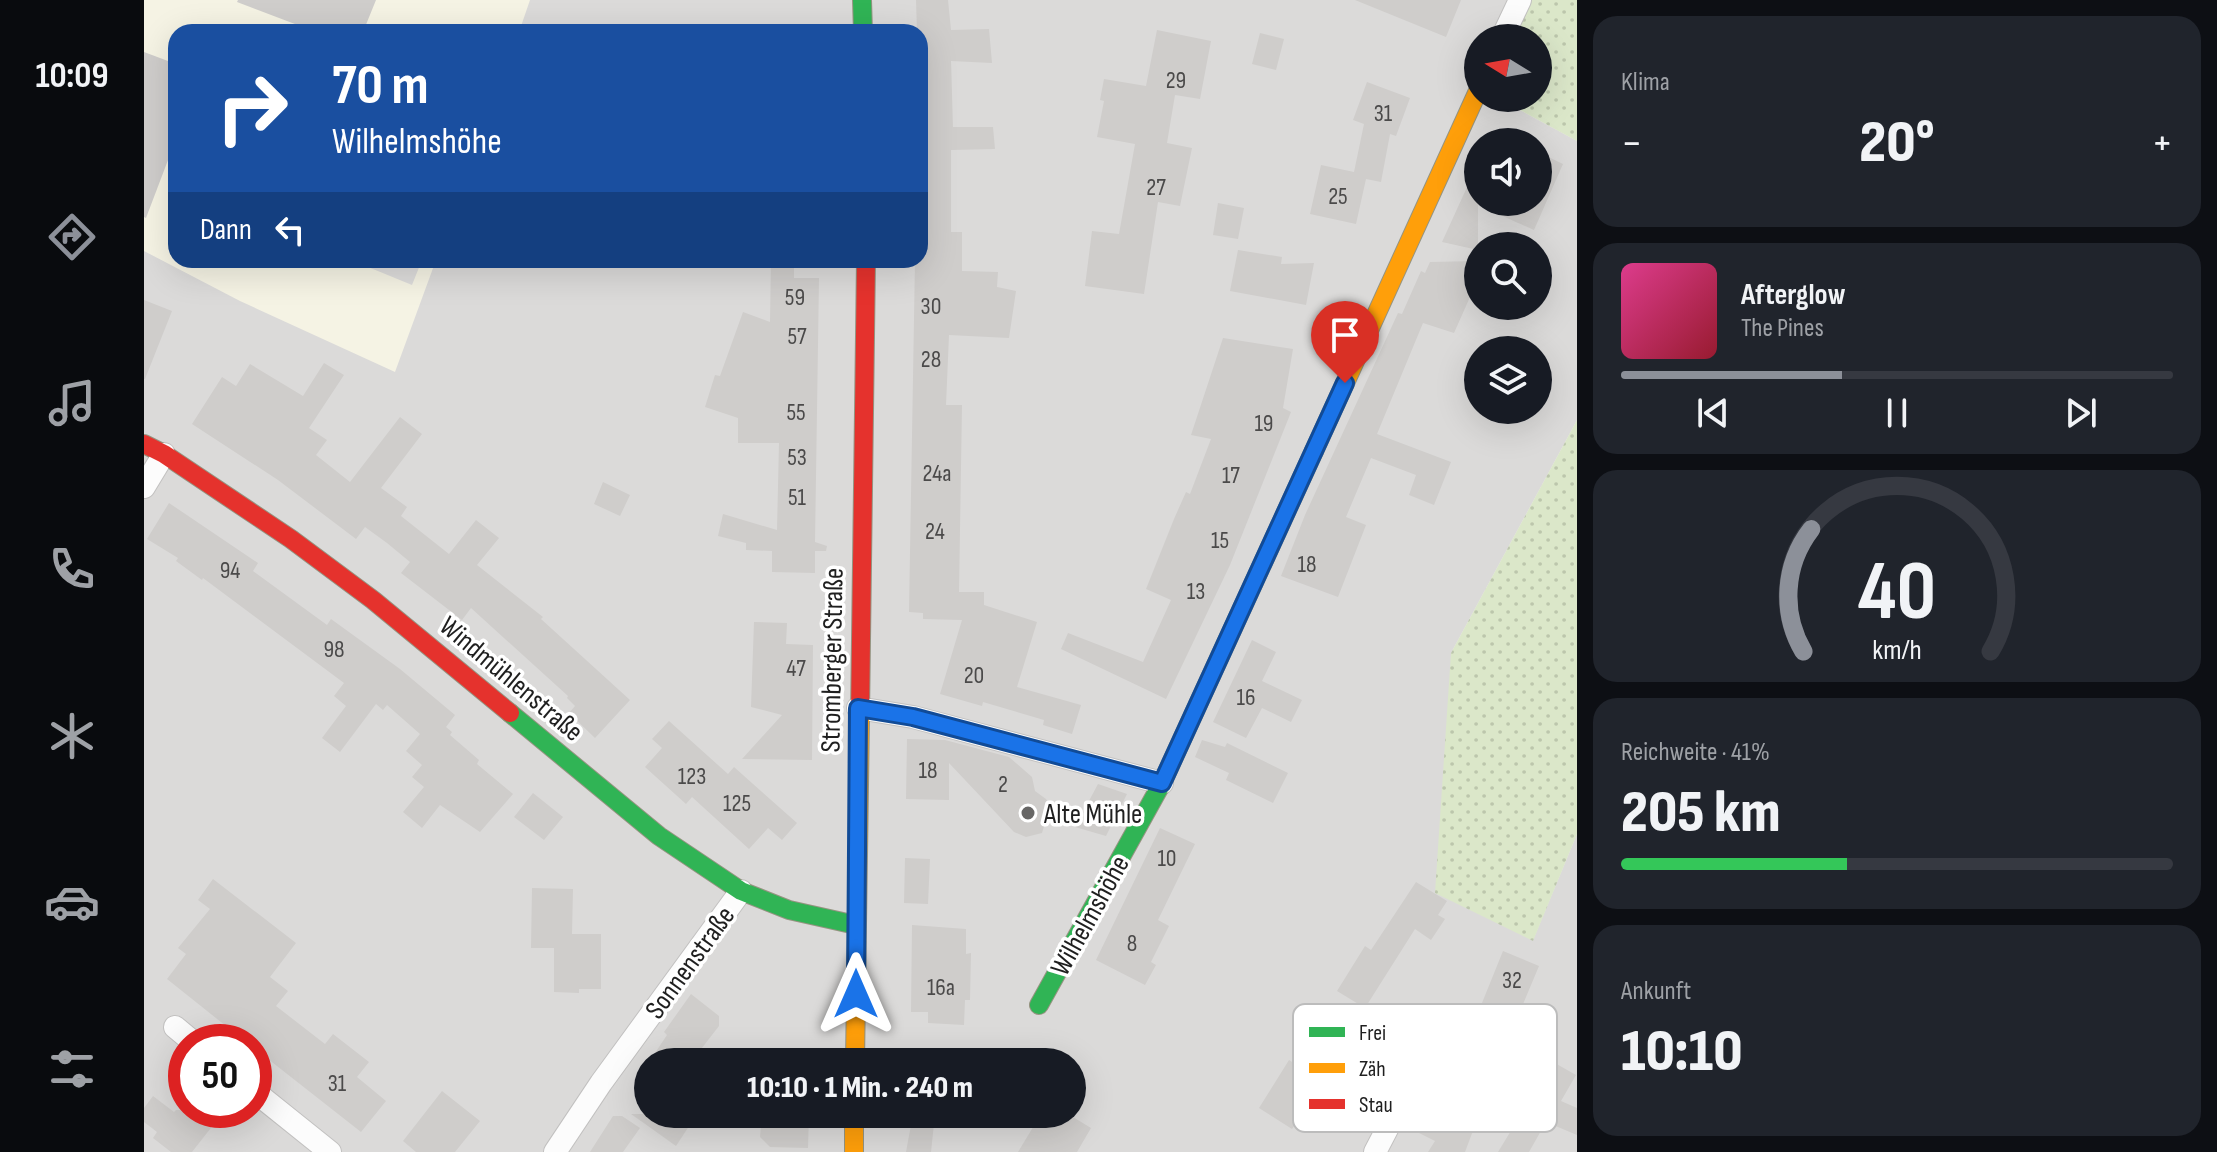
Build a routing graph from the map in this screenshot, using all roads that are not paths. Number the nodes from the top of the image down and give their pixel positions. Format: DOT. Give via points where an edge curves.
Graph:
graph roads {
  1 [pos="862,0"];
  2 [pos="1520,0"];
  3 [pos="863,24"];
  4 [pos="1509,24"];
  5 [pos="1468,112"];
  6 [pos="866,268"];
  7 [pos="154,449"];
  8 [pos="144,487"];
  9 [pos="858,708"];
  10 [pos="1162,783"];
  11 [pos="741,891"];
  12 [pos="856,925"];
  13 [pos="1039,1005"];
  14 [pos="855,1048"];
  15 [pos="272,1105"];
  16 [pos="854,1128"];
  17 [pos="1385,1132"];
  18 [pos="330,1152"];
  19 [pos="555,1152"];
  20 [pos="854,1152"];
  21 [pos="1375,1152"];
  1 -- 3 [label="street"];
  2 -- 4 [label="street"];
  5 -- 10 [label="street, Wilhelmshöhe"];
  6 -- 9 [label="street, Stromberger Straße"];
  7 -- 8 [label="street"];
  7 -- 11 [label="street, Windmühlenstraße" via="373,600 659,836"];
  9 -- 10 [label="street" via="913,717"];
  9 -- 12 [label="street, Stromberger Straße"];
  10 -- 13 [label="street, Wilhelmshöhe"];
  11 -- 12 [label="street, Windmühlenstraße" via="789,910"];
  11 -- 19 [label="street, Sonnenstraße"];
  12 -- 14 [label="street, Stromberger Straße"];
  15 -- 18 [label="street"];
  16 -- 20 [label="street"];
  17 -- 21 [label="street"];
}
